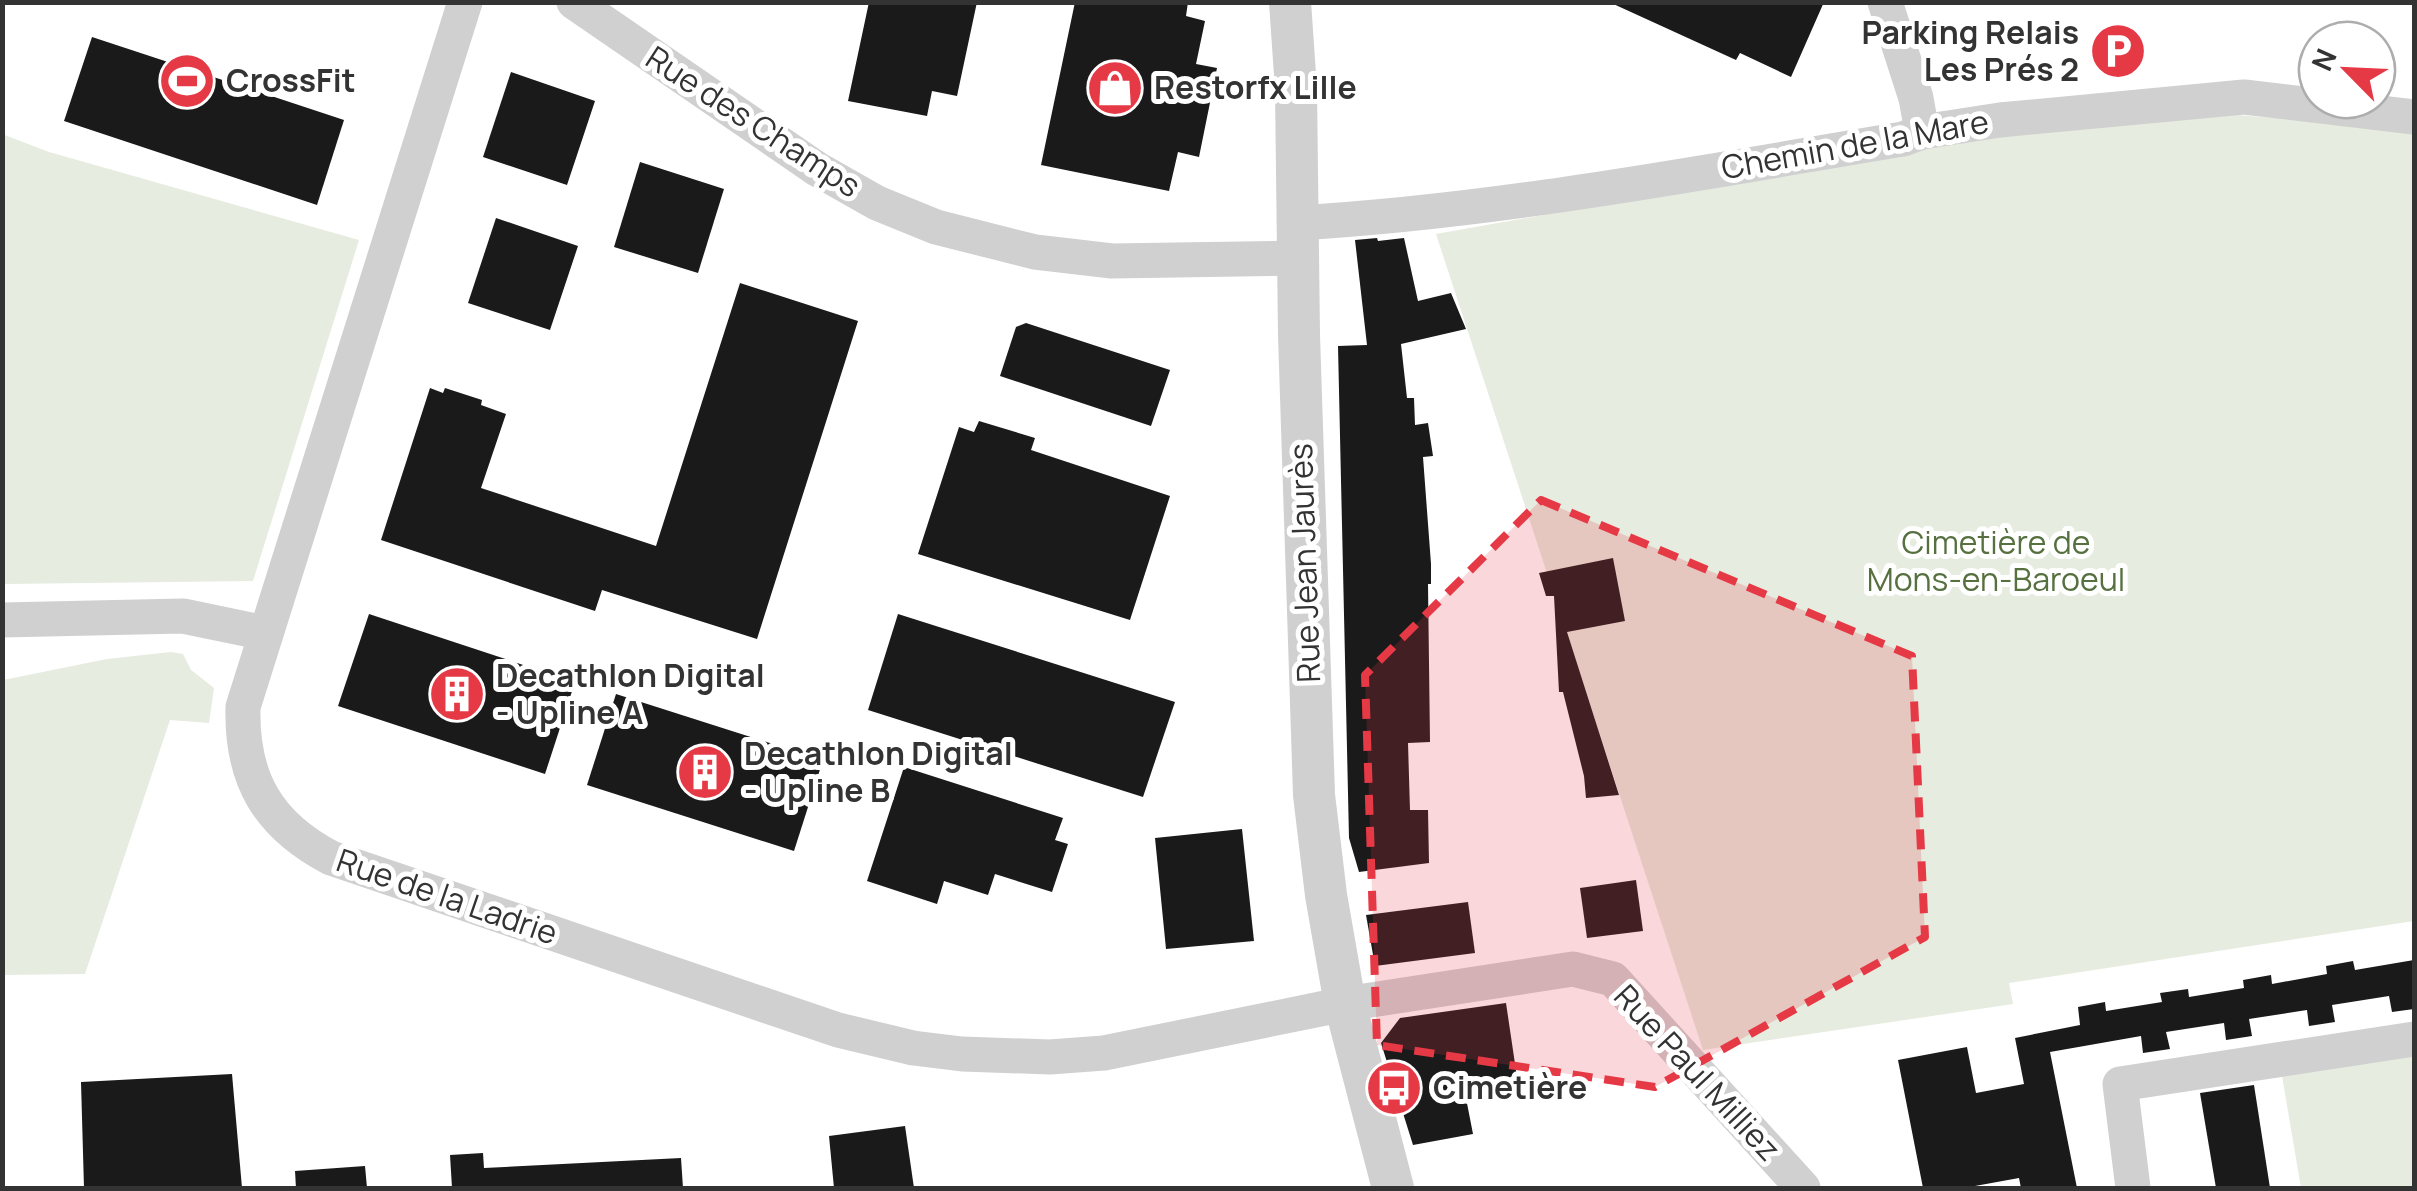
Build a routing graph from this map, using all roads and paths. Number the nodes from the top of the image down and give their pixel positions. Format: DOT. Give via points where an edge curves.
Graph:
graph roads {
  1 [pos="465,2"];
  2 [pos="574,2"];
  3 [pos="1290,2"];
  4 [pos="1885,2"];
  5 [pos="2414,117"];
  6 [pos="1922,132"];
  7 [pos="1297,240"];
  8 [pos="2,620"];
  9 [pos="265,633"];
  10 [pos="1344,1004"];
  11 [pos="2414,1039"];
  12 [pos="1392,1188"];
  13 [pos="1804,1188"];
  14 [pos="2133,1188"];
  1 -- 9 [label="street, Rue de la Ladrie"];
  2 -- 7 [label="street, Rue des Champs" via="817,169 936,226 1035,252 1112,261"];
  3 -- 7 [label="street, Rue Jean Jaurès"];
  4 -- 6 [label="street"];
  5 -- 6 [label="street, Chemin de la Mare" via="2244,96"];
  6 -- 7 [label="street, Chemin de la Mare"];
  7 -- 10 [label="street, Rue Jean Jaurès" via="1312,765"];
  8 -- 9 [label="street" via="183,616"];
  9 -- 10 [label="street, Rue de la Ladrie" via="243,707 246,762 270,809 332,858 838,1030 939,1052 1104,1054"];
  10 -- 12 [label="street, Rue Jean Jaurès"];
  10 -- 13 [label="street, Rue Paul Milliez" via="1573,969 1613,980"];
  11 -- 14 [label="street" via="2120,1084"];
}
